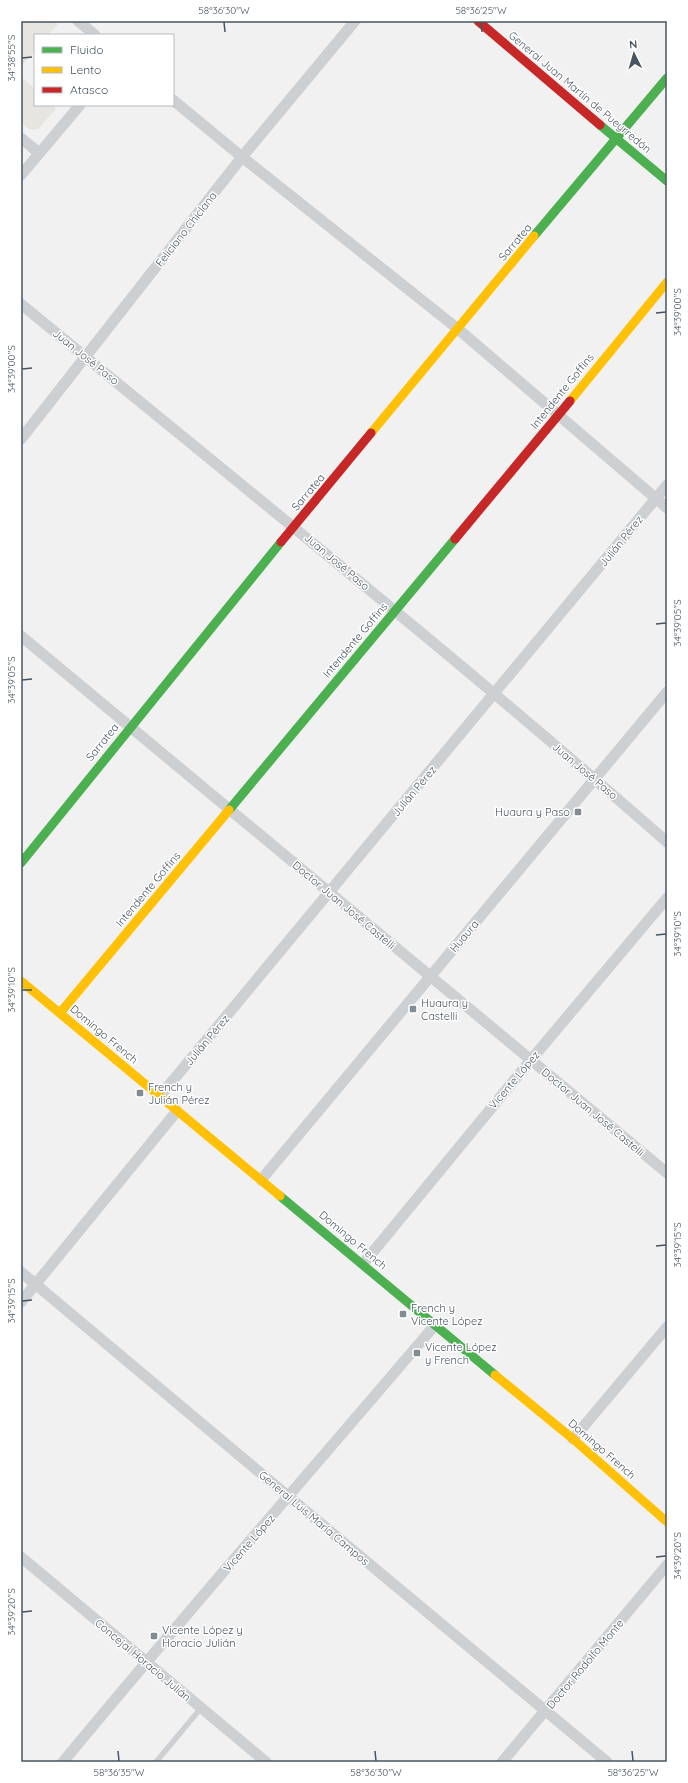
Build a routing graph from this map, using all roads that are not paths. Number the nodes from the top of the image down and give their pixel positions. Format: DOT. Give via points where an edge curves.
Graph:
graph roads {
  1 [pos="78,21"];
  2 [pos="355,21"];
  3 [pos="478,21"];
  4 [pos="94,34"];
  5 [pos="667,78"];
  6 [pos="174,101"];
  7 [pos="79,106"];
  8 [pos="21,138"];
  9 [pos="617,138"];
  10 [pos="39,153"];
  11 [pos="242,157"];
  12 [pos="21,175"];
  13 [pos="667,181"];
  14 [pos="667,282"];
  15 [pos="21,304"];
  16 [pos="458,330"];
  17 [pos="86,357"];
  18 [pos="559,414"];
  19 [pos="21,439"];
  20 [pos="667,485"];
  21 [pos="656,499"];
  22 [pos="667,508"];
  23 [pos="294,527"];
  24 [pos="395,610"];
  25 [pos="21,636"];
  26 [pos="667,692"];
  27 [pos="494,695"];
  28 [pos="131,726"];
  29 [pos="595,779"];
  30 [pos="230,809"];
  31 [pos="667,842"];
  32 [pos="21,863"];
  33 [pos="330,894"];
  34 [pos="667,898"];
  35 [pos="429,977"];
  36 [pos="21,981"];
  37 [pos="60,1014"];
  38 [pos="530,1061"];
  39 [pos="160,1096"];
  40 [pos="177,1111"];
  41 [pos="667,1173"];
  42 [pos="261,1180"];
  43 [pos="363,1264"];
  44 [pos="21,1272"];
  45 [pos="36,1284"];
  46 [pos="21,1302"];
  47 [pos="435,1325"];
  48 [pos="667,1327"];
  49 [pos="573,1439"];
  50 [pos="289,1497"];
  51 [pos="667,1522"];
  52 [pos="21,1557"];
  53 [pos="667,1565"];
  54 [pos="146,1662"];
  55 [pos="201,1708"];
  56 [pos="546,1710"];
  57 [pos="63,1762"];
  58 [pos="156,1762"];
  59 [pos="266,1762"];
  60 [pos="502,1762"];
  61 [pos="608,1762"];
  1 -- 4 [label="street"];
  2 -- 11 [label="street, Feliciano Chiclana"];
  3 -- 9 [label="street, General Juan Martín de Pueyrredón"];
  5 -- 9 [label="street, Sarratea"];
  6 -- 11 [label="street"];
  7 -- 10 [label="street"];
  8 -- 10 [label="street"];
  9 -- 13 [label="street, General Juan Martín de Pueyrredón"];
  9 -- 16 [label="street, Sarratea"];
  10 -- 12 [label="street"];
  11 -- 16 [label="street"];
  11 -- 17 [label="street, Feliciano Chiclana"];
  14 -- 18 [label="street, Intendente Goffins"];
  15 -- 17 [label="street, Juan José Paso"];
  16 -- 18 [label="street"];
  16 -- 23 [label="street, Sarratea"];
  17 -- 19 [label="street, Feliciano Chiclana"];
  17 -- 23 [label="street, Juan José Paso"];
  18 -- 21 [label="street"];
  18 -- 24 [label="street, Intendente Goffins"];
  20 -- 21 [label="street, Julián Pérez"];
  21 -- 22 [label="street"];
  21 -- 27 [label="street, Julián Pérez"];
  23 -- 24 [label="street, Juan José Paso"];
  23 -- 28 [label="street, Sarratea"];
  24 -- 27 [label="street, Juan José Paso"];
  24 -- 30 [label="street, Intendente Goffins"];
  25 -- 28 [label="street, Doctor Juan José Castelli"];
  26 -- 29 [label="street, Huaura"];
  27 -- 29 [label="street, Juan José Paso"];
  27 -- 33 [label="street, Julián Pérez"];
  28 -- 30 [label="street, Doctor Juan José Castelli"];
  28 -- 32 [label="street, Sarratea"];
  29 -- 31 [label="street, Juan José Paso"];
  29 -- 35 [label="street, Huaura"];
  30 -- 33 [label="street, Doctor Juan José Castelli"];
  30 -- 37 [label="street, Intendente Goffins"];
  33 -- 35 [label="street, Doctor Juan José Castelli"];
  33 -- 39 [label="street, Julián Pérez"];
  34 -- 38 [label="street, Vicente López"];
  35 -- 38 [label="street, Doctor Juan José Castelli"];
  35 -- 42 [label="street, Huaura"];
  36 -- 37 [label="street, Domingo French"];
  37 -- 39 [label="street, Domingo French"];
  38 -- 41 [label="street, Doctor Juan José Castelli"];
  38 -- 43 [label="street, Vicente López"];
  39 -- 40 [label="street, Domingo French"];
  40 -- 42 [label="street, Domingo French"];
  40 -- 45 [label="street"];
  42 -- 43 [label="street, Domingo French"];
  43 -- 47 [label="street, Domingo French"];
  44 -- 45 [label="street, General Luis María Campos"];
  45 -- 46 [label="street"];
  45 -- 50 [label="street, General Luis María Campos"];
  47 -- 49 [label="street, Domingo French"];
  47 -- 50 [label="street, Vicente López"];
  48 -- 49 [label="street"];
  49 -- 51 [label="street, Domingo French"];
  50 -- 54 [label="street, Vicente López"];
  50 -- 56 [label="street, General Luis María Campos"];
  52 -- 54 [label="street, Concejal Horacio Julián"];
  53 -- 56 [label="street, Doctor Rodolfo Monte"];
  54 -- 55 [label="street, Concejal Horacio Julián"];
  54 -- 57 [label="street, Vicente López"];
  55 -- 58 [label="lane"];
  55 -- 59 [label="street, Concejal Horacio Julián"];
  56 -- 60 [label="street, Doctor Rodolfo Monte"];
  56 -- 61 [label="street, General Luis María Campos"];
}
